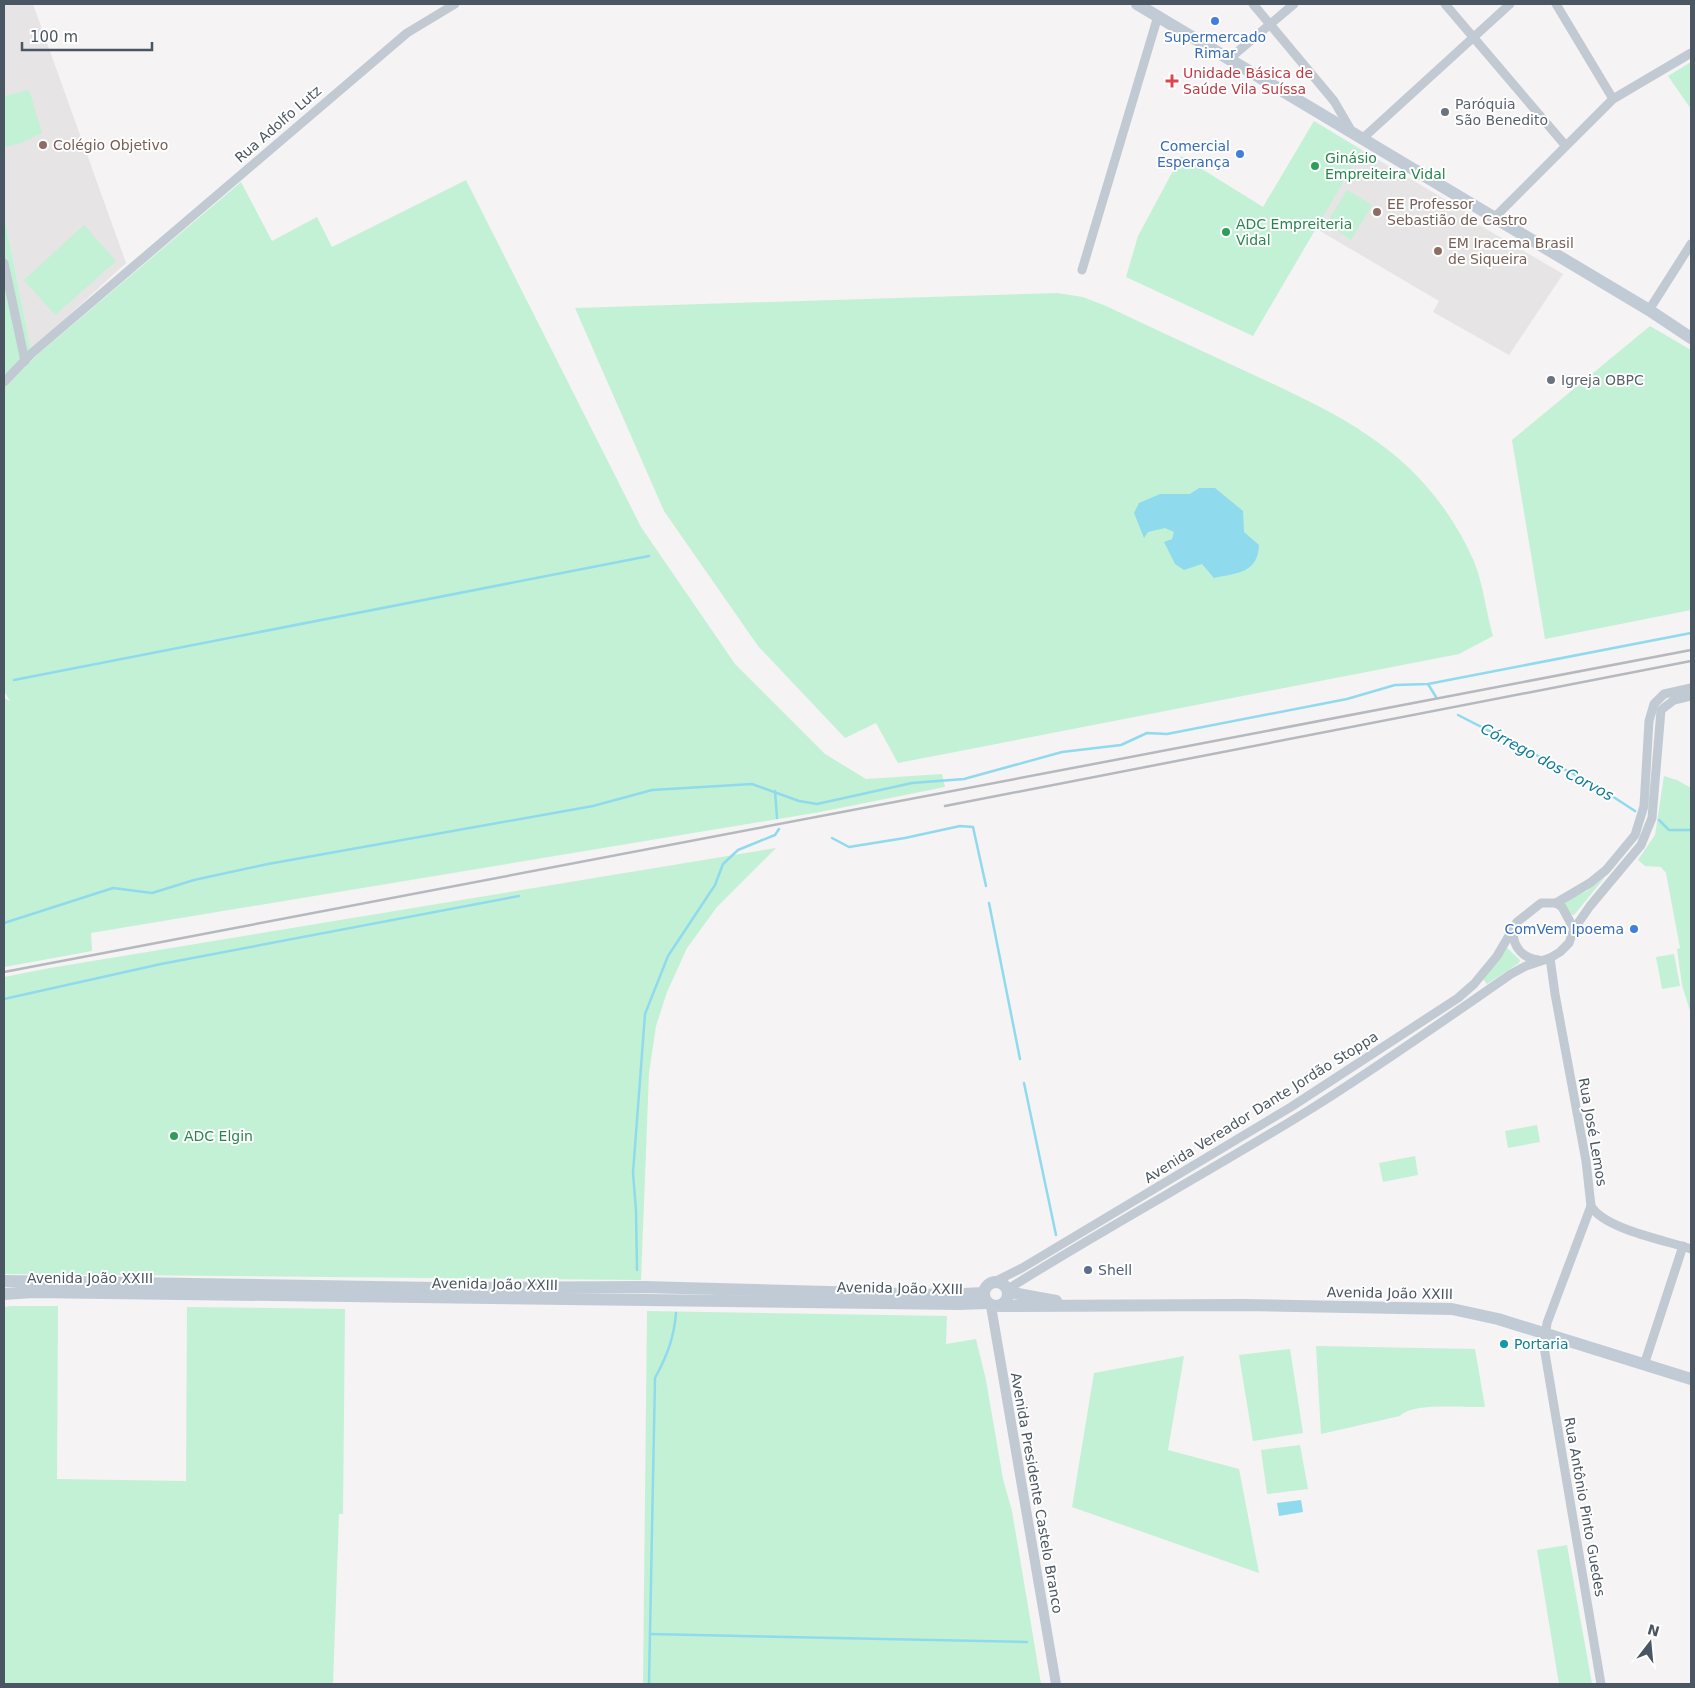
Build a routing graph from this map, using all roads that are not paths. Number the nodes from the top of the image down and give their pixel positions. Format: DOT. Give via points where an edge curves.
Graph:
graph roads {
  1 [pos="455,4"];
  2 [pos="1137,4"];
  3 [pos="1253,4"];
  4 [pos="1294,4"];
  5 [pos="1445,4"];
  6 [pos="1510,4"];
  7 [pos="1556,4"];
  8 [pos="1158,16"];
  9 [pos="1271,24"];
  10 [pos="1473,36"];
  11 [pos="1691,53"];
  12 [pos="1229,60"];
  13 [pos="1614,99"];
  14 [pos="1357,136"];
  15 [pos="1566,145"];
  16 [pos="1495,217"];
  17 [pos="1691,244"];
  18 [pos="4,262"];
  19 [pos="1082,270"];
  20 [pos="1648,310"];
  21 [pos="1691,338"];
  22 [pos="25,361"];
  23 [pos="4,382"];
  24 [pos="1691,688"];
  25 [pos="1691,696"];
  26 [pos="1556,903"];
  27 [pos="1516,922"];
  28 [pos="1574,929"];
  29 [pos="1546,959"];
  30 [pos="1591,1206"];
  31 [pos="1689,1246"];
  32 [pos="4,1281"];
  33 [pos="1008,1291"];
  34 [pos="4,1294"];
  35 [pos="991,1298"];
  36 [pos="1078,1306"];
  37 [pos="1545,1334"];
  38 [pos="1644,1364"];
  39 [pos="1691,1379"];
  40 [pos="1600,1682"];
  41 [pos="1056,1684"];
  42 [pos="1611,1684"];
  1 -- 22 [label="street, Rua Adolfo Lutz" via="406,33"];
  2 -- 8 [label="main road"];
  3 -- 9 [label="street"];
  4 -- 9 [label="street"];
  5 -- 10 [label="street"];
  6 -- 10 [label="street"];
  7 -- 13 [label="street"];
  8 -- 12 [label="main road"];
  8 -- 19 [label="street"];
  9 -- 12 [label="street"];
  9 -- 14 [label="street" via="1334,101"];
  10 -- 14 [label="street"];
  10 -- 15 [label="street"];
  11 -- 13 [label="street"];
  12 -- 14 [label="main road"];
  13 -- 15 [label="street"];
  14 -- 16 [label="main road"];
  15 -- 16 [label="street"];
  16 -- 20 [label="main road"];
  17 -- 20 [label="street"];
  18 -- 22 [label="street"];
  20 -- 21 [label="main road"];
  22 -- 23 [label="street, Rua Adolfo Lutz"];
  24 -- 26 [label="street, Avenida Vereador Dante Jordão Stoppa" via="1664,694 1657,700 1649,721 1644,806 1635,835 1606,870"];
  25 -- 28 [label="street, Avenida Vereador Dante Jordão Stoppa" via="1674,700 1661,710 1655,793 1642,845"];
  26 -- 27 [label="street, Avenida Vereador Dante Jordão Stoppa" via="1542,903"];
  26 -- 28 [label="street" via="1568,915"];
  27 -- 29 [label="street" via="1512,932 1518,949 1525,956"];
  27 -- 35 [label="street, Avenida Vereador Dante Jordão Stoppa" via="1493,962 1474,984 1450,1003 1291,1108 1022,1268"];
  28 -- 29 [label="street, Avenida Vereador Dante Jordão Stoppa" via="1569,943"];
  29 -- 30 [label="street, Rua José Lemos" via="1586,1161"];
  29 -- 33 [label="street, Avenida Vereador Dante Jordão Stoppa" via="1511,974 1312,1108 1135,1211"];
  30 -- 31 [label="street" via="1595,1213 1611,1224"];
  30 -- 37 [label="street, Rua José Lemos"];
  31 -- 38 [label="street"];
  32 -- 35 [label="main road, Avenida João XXIII" via="644,1288"];
  33 -- 35 [label="main road" via="1006,1302"];
  33 -- 35 [label="main road, Avenida João XXIII" via="1001,1283"];
  33 -- 36 [label="main road, Avenida João XXIII"];
  34 -- 35 [label="main road, Avenida João XXIII" via="959,1304"];
  35 -- 36 [label="main road, Avenida João XXIII"];
  35 -- 41 [label="street, Avenida Presidente Castelo Branco"];
  36 -- 37 [label="main road, Avenida João XXIII" via="1452,1309"];
  37 -- 38 [label="main road, Avenida João XXIII"];
  37 -- 40 [label="street, Rua Antônio Pinto Guedes" via="1545,1353"];
  38 -- 39 [label="main road, Avenida João XXIII"];
  40 -- 42 [label="street"];
}
